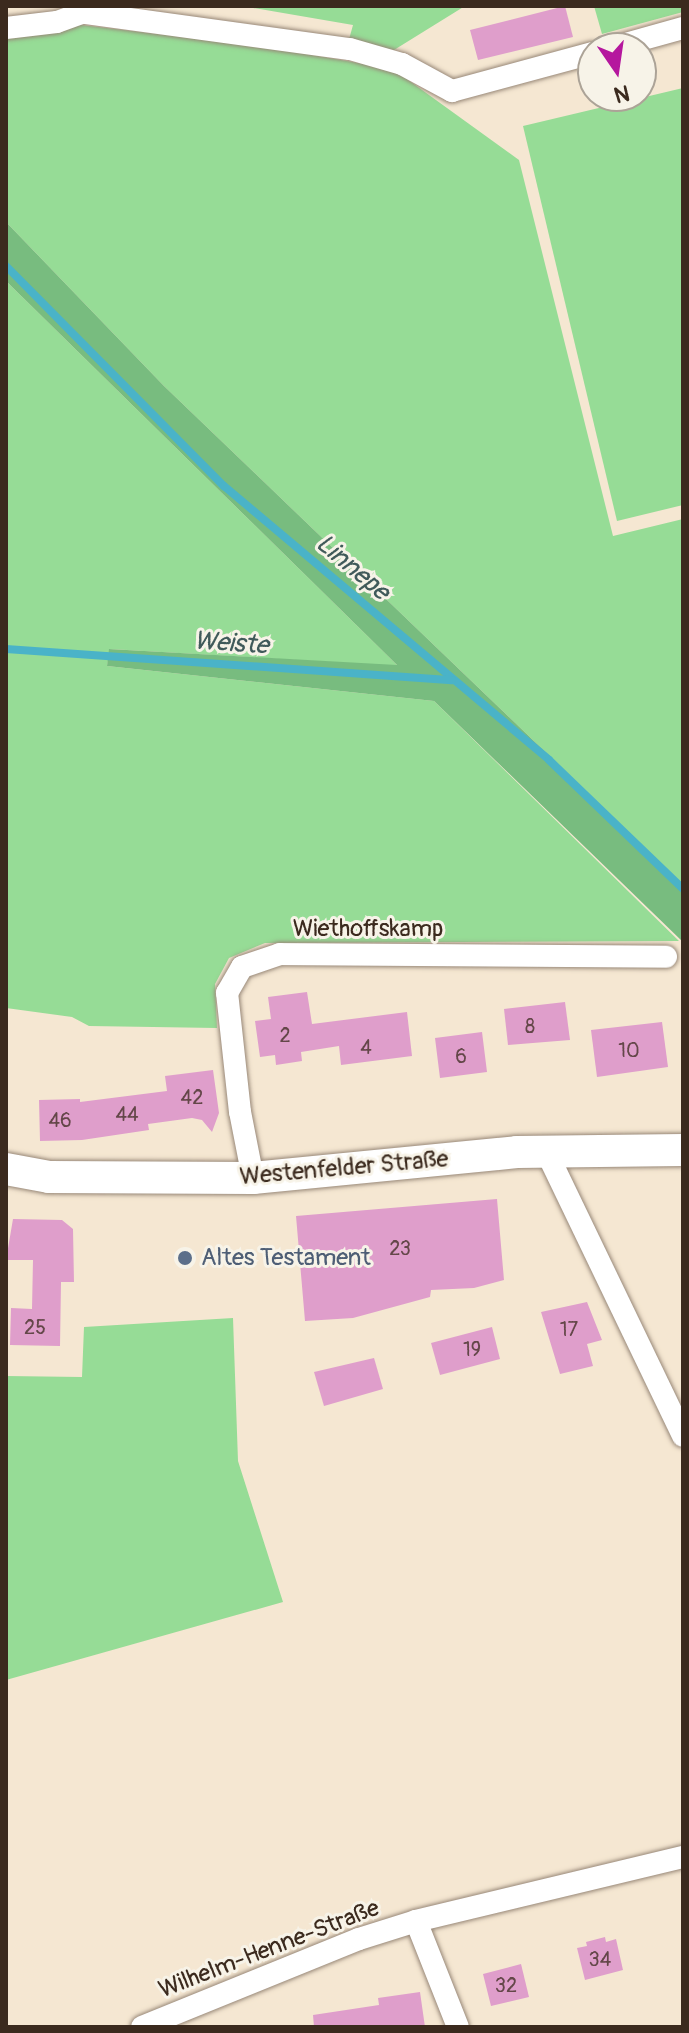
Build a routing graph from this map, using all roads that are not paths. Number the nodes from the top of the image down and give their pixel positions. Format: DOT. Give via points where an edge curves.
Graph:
graph roads {
  1 [pos="93,10"];
  2 [pos="6,28"];
  3 [pos="683,28"];
  4 [pos="657,35"];
  5 [pos="577,57"];
  6 [pos="666,957"];
  7 [pos="683,1150"];
  8 [pos="546,1151"];
  9 [pos="6,1169"];
  10 [pos="253,1178"];
  11 [pos="683,1436"];
  12 [pos="683,1857"];
  13 [pos="416,1921"];
  14 [pos="142,2027"];
  15 [pos="458,2027"];
  1 -- 2 [label="street"];
  1 -- 5 [label="street" via="350,49 402,64 452,91"];
  3 -- 4 [label="street"];
  6 -- 10 [label="street, Wiethoffskamp" via="280,954 242,967 227,993"];
  7 -- 8 [label="main road, Westenfelder Straße"];
  8 -- 10 [label="main road, Westenfelder Straße"];
  8 -- 11 [label="street"];
  9 -- 10 [label="main road, Westenfelder Straße" via="49,1177"];
  12 -- 13 [label="street, Wilhelm-Henne-Straße"];
  13 -- 14 [label="street, Wilhelm-Henne-Straße"];
  13 -- 15 [label="street, Wilhelm-Henne-Straße"];
}
